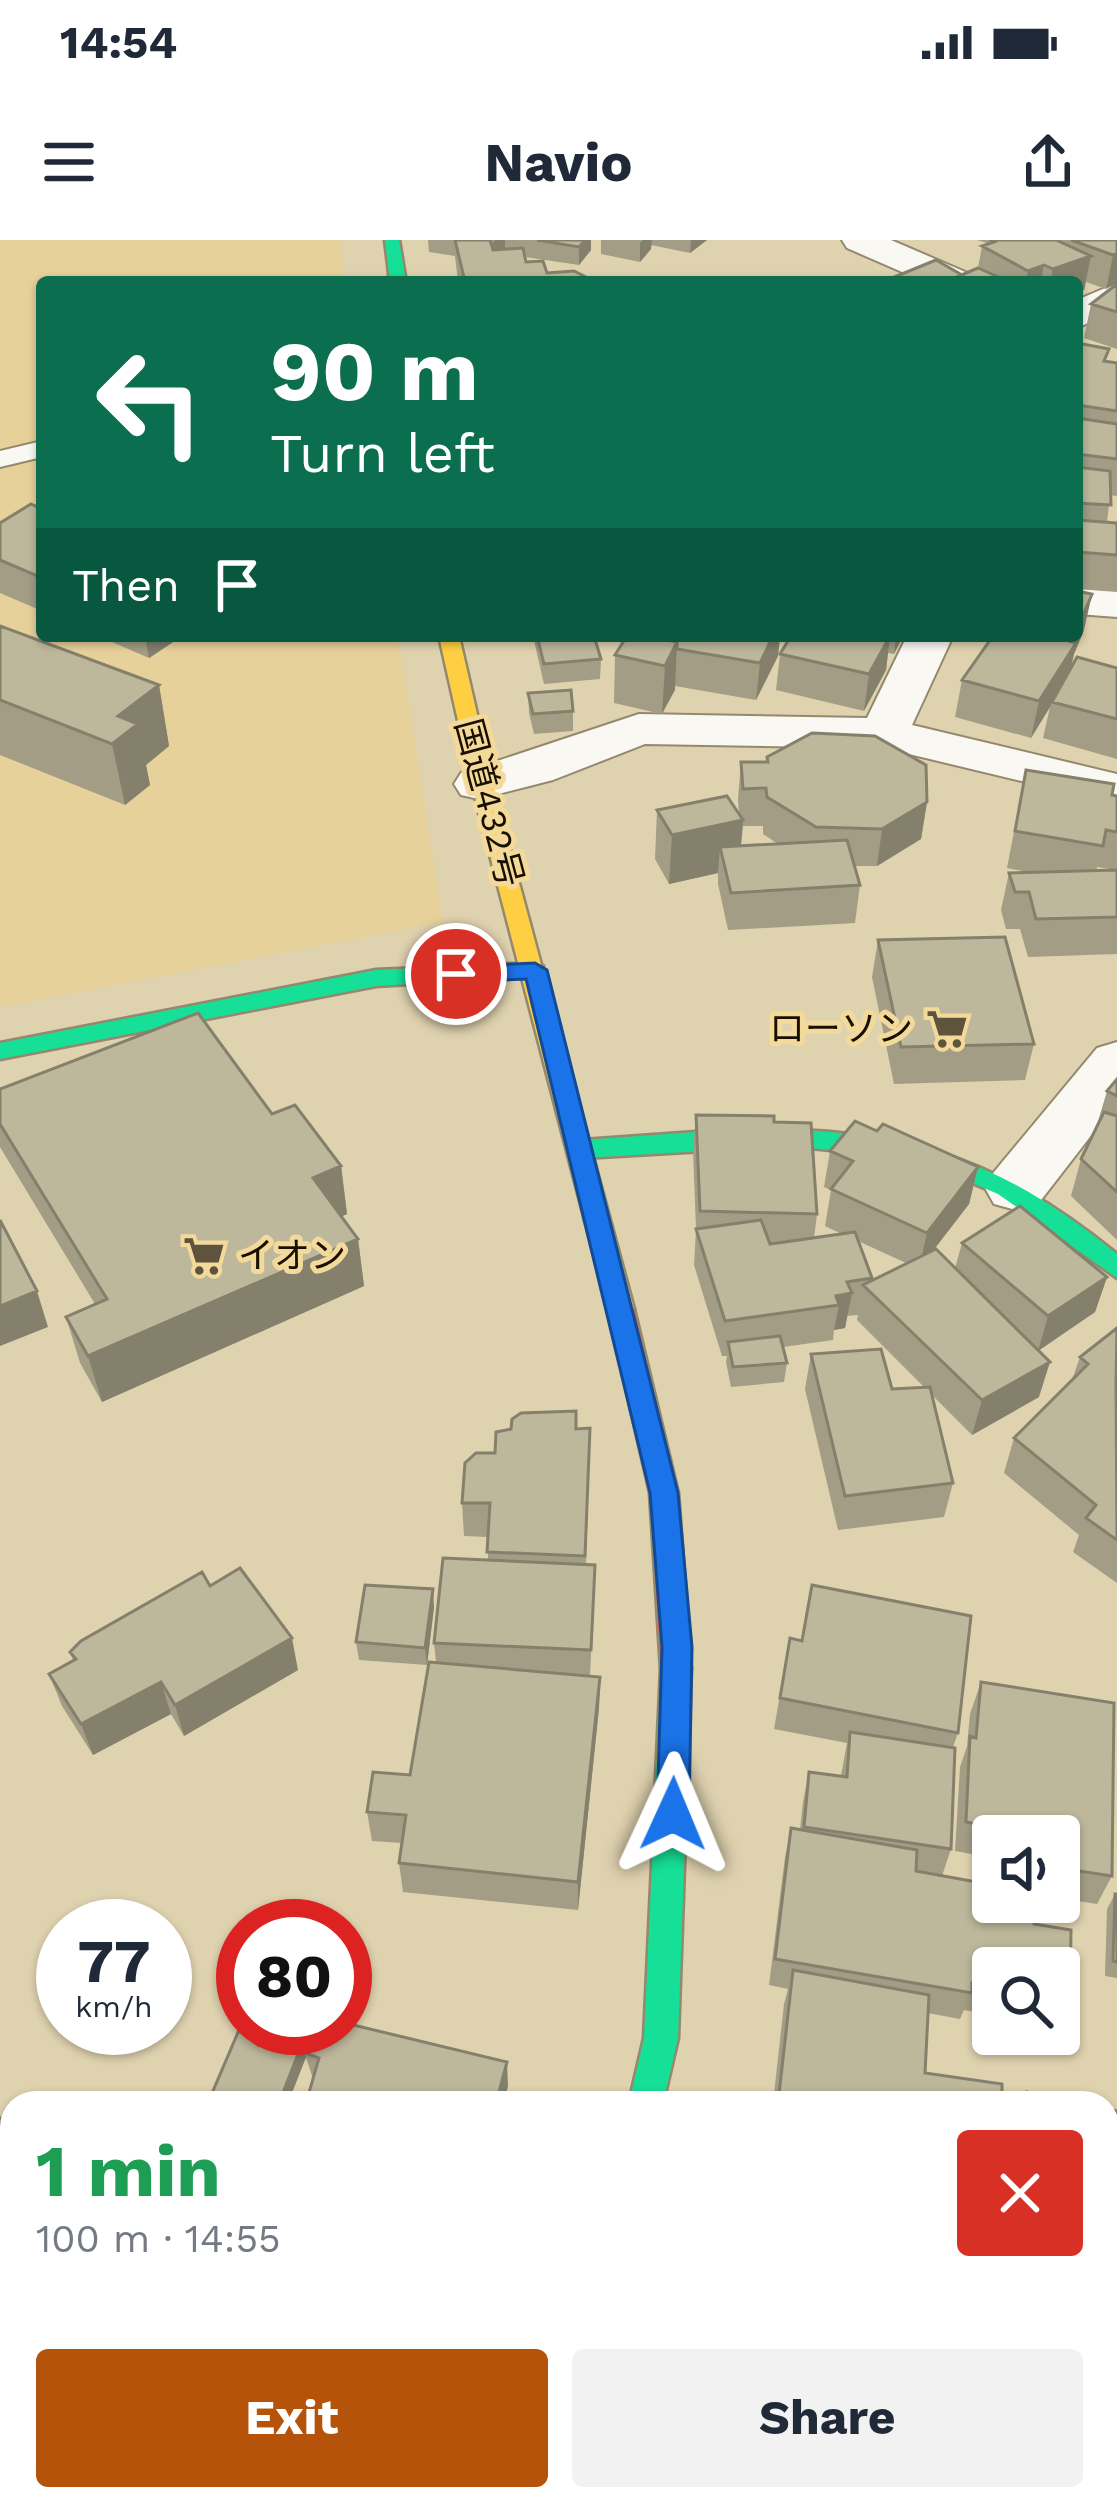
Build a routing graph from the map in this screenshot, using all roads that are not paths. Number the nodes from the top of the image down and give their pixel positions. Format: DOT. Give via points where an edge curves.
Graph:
graph roads {
  1 [pos="392,240"];
  2 [pos="860,240"];
  3 [pos="397,276"];
  4 [pos="943,276"];
  5 [pos="1117,294"];
  6 [pos="1083,313"];
  7 [pos="36,450"];
  8 [pos="0,459"];
  9 [pos="1083,600"];
  10 [pos="1117,603"];
  11 [pos="449,642"];
  12 [pos="927,642"];
  13 [pos="884,733"];
  14 [pos="479,784"];
  15 [pos="1117,789"];
  16 [pos="535,970"];
  17 [pos="0,1051"];
  18 [pos="1117,1062"];
  19 [pos="583,1150"];
  20 [pos="1016,1188"];
  21 [pos="1117,1268"];
  22 [pos="649,2091"];
  1 -- 3 [label="main road"];
  2 -- 4 [label="street"];
  5 -- 6 [label="street"];
  7 -- 8 [label="lane"];
  9 -- 10 [label="street"];
  11 -- 14 [label="main road, 国道432号"];
  12 -- 13 [label="street"];
  13 -- 14 [label="street" via="638,729"];
  13 -- 15 [label="street"];
  14 -- 16 [label="main road, 国道432号"];
  16 -- 17 [label="main road" via="376,978"];
  16 -- 19 [label="main road, 国道432号"];
  18 -- 20 [label="street"];
  19 -- 20 [label="main road" via="754,1136 862,1138"];
  19 -- 22 [label="main road, 国道432号" via="664,1493 677,1647 661,2038"];
  20 -- 21 [label="main road"];
}
